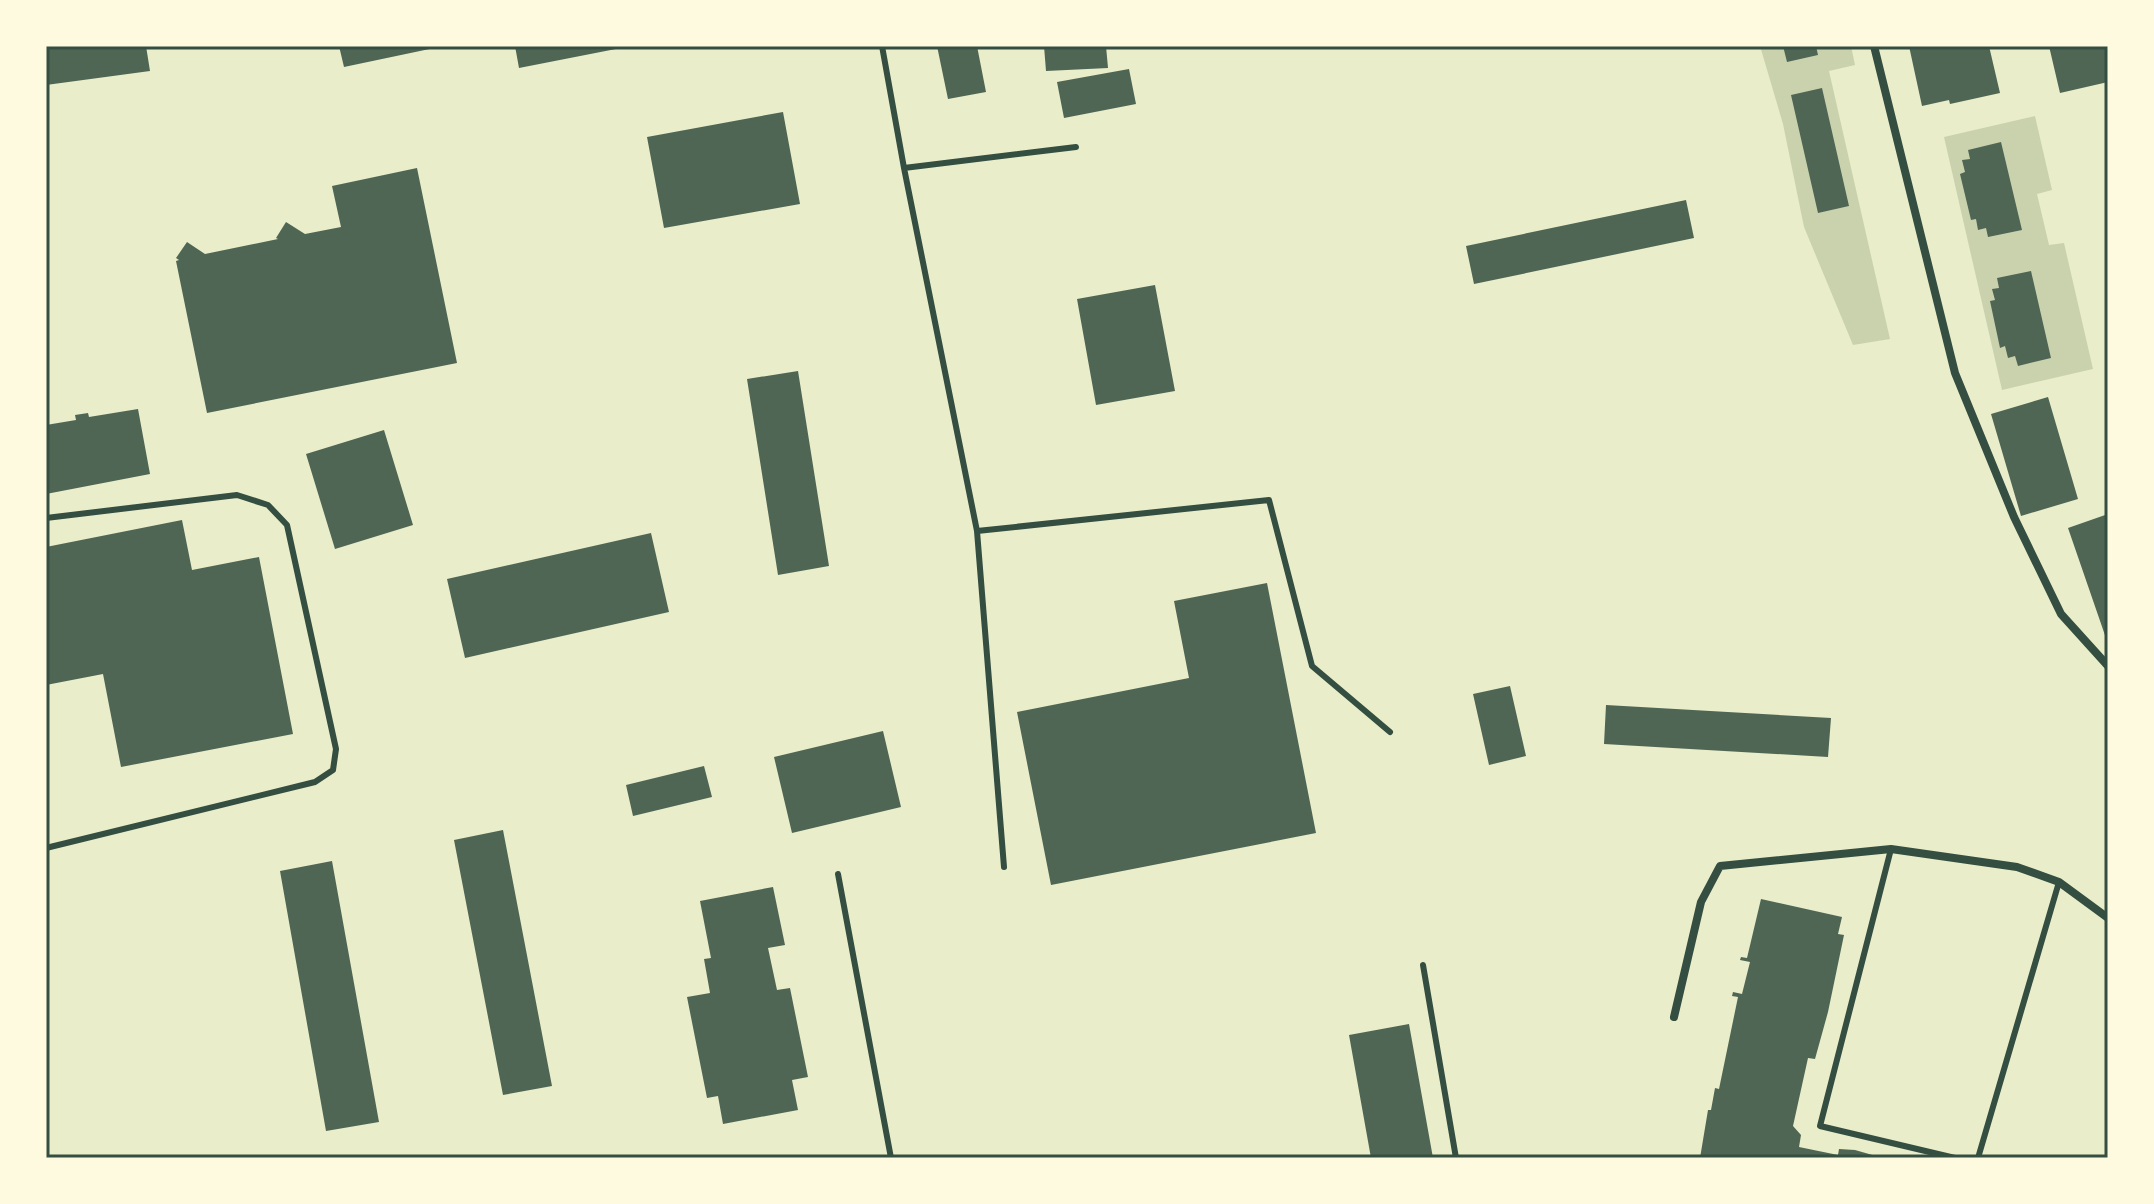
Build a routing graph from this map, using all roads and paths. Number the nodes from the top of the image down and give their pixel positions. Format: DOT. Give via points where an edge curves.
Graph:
graph roads {
  1 [pos="882,46"];
  2 [pos="1874,46"];
  3 [pos="1076,147"];
  4 [pos="904,168"];
  5 [pos="46,518"];
  6 [pos="977,531"];
  7 [pos="2108,666"];
  8 [pos="1390,732"];
  9 [pos="46,848"];
  10 [pos="1891,849"];
  11 [pos="1004,867"];
  12 [pos="838,874"];
  13 [pos="2059,882"];
  14 [pos="2108,918"];
  15 [pos="1423,965"];
  16 [pos="1674,1017"];
  17 [pos="891,1158"];
  18 [pos="1456,1158"];
  19 [pos="1955,1158"];
  20 [pos="1978,1158"];
  1 -- 4 [label="lane"];
  2 -- 7 [label="street" via="1955,373 2061,614"];
  3 -- 4 [label="lane"];
  4 -- 6 [label="lane"];
  5 -- 9 [label="lane" via="237,495 268,505 287,525 336,749 333,770 315,782"];
  6 -- 8 [label="lane" via="1269,500 1312,666"];
  6 -- 11 [label="lane"];
  10 -- 13 [label="street" via="2017,867"];
  10 -- 16 [label="street" via="1720,866 1701,902"];
  10 -- 19 [label="lane" via="1820,1126"];
  12 -- 17 [label="lane"];
  13 -- 14 [label="street"];
  13 -- 20 [label="lane"];
  15 -- 18 [label="lane"];
}
